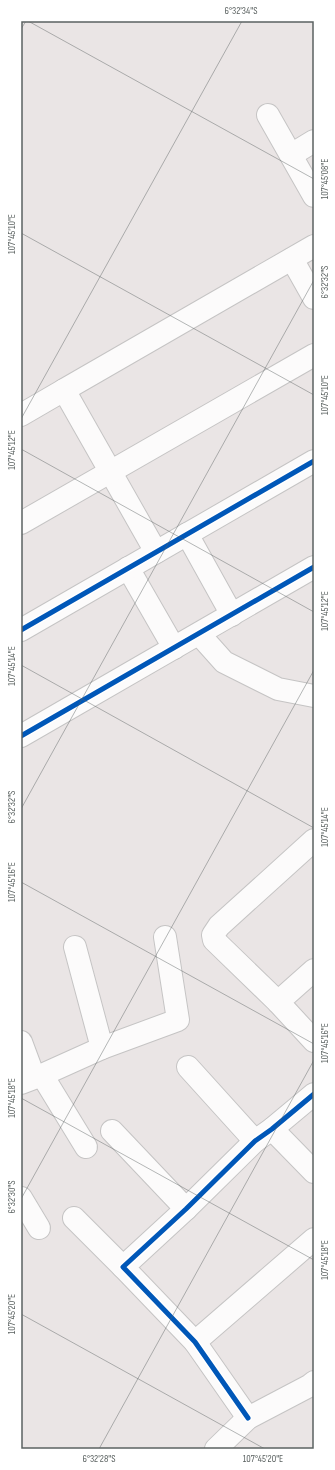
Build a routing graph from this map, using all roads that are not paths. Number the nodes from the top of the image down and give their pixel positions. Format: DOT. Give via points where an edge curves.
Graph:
graph roads {
  1 [pos="268,115"];
  2 [pos="314,142"];
  3 [pos="291,155"];
  4 [pos="314,196"];
  5 [pos="314,246"];
  6 [pos="292,259"];
  7 [pos="314,298"];
  8 [pos="314,355"];
  9 [pos="64,390"];
  10 [pos="21,415"];
  11 [pos="314,461"];
  12 [pos="110,472"];
  13 [pos="21,523"];
  14 [pos="187,534"];
  15 [pos="156,552"];
  16 [pos="128,568"];
  17 [pos="314,568"];
  18 [pos="232,614"];
  19 [pos="21,630"];
  20 [pos="199,634"];
  21 [pos="174,648"];
  22 [pos="314,696"];
  23 [pos="21,736"];
  24 [pos="314,840"];
  25 [pos="165,937"];
  26 [pos="75,947"];
  27 [pos="314,970"];
  28 [pos="278,1002"];
  29 [pos="314,1041"];
  30 [pos="21,1042"];
  31 [pos="102,1048"];
  32 [pos="188,1067"];
  33 [pos="32,1078"];
  34 [pos="314,1094"];
  35 [pos="272,1129"];
  36 [pos="112,1130"];
  37 [pos="255,1141"];
  38 [pos="86,1147"];
  39 [pos="314,1172"];
  40 [pos="21,1198"];
  41 [pos="186,1209"];
  42 [pos="74,1218"];
  43 [pos="39,1228"];
  44 [pos="314,1239"];
  45 [pos="123,1267"];
  46 [pos="195,1342"];
  47 [pos="314,1382"];
  48 [pos="248,1418"];
  49 [pos="216,1449"];
  1 -- 3 [label="street"];
  2 -- 3 [label="street"];
  3 -- 4 [label="street"];
  5 -- 6 [label="street"];
  6 -- 7 [label="street"];
  6 -- 9 [label="street"];
  8 -- 12 [label="street"];
  9 -- 10 [label="street"];
  9 -- 12 [label="street"];
  11 -- 14 [label="street"];
  12 -- 13 [label="street"];
  12 -- 15 [label="street"];
  14 -- 15 [label="street"];
  14 -- 18 [label="street"];
  15 -- 16 [label="street"];
  16 -- 19 [label="street"];
  16 -- 21 [label="street"];
  17 -- 18 [label="street"];
  18 -- 20 [label="street"];
  20 -- 21 [label="street"];
  20 -- 22 [label="street" via="224,662 278,688"];
  21 -- 23 [label="street"];
  24 -- 28 [label="street" via="219,926 213,935 214,940"];
  25 -- 31 [label="street" via="178,1020"];
  26 -- 31 [label="street"];
  27 -- 28 [label="street"];
  28 -- 29 [label="street"];
  30 -- 33 [label="street"];
  31 -- 33 [label="street"];
  32 -- 37 [label="street"];
  33 -- 38 [label="street"];
  34 -- 35 [label="street"];
  35 -- 37 [label="street"];
  35 -- 39 [label="street"];
  36 -- 41 [label="street"];
  37 -- 41 [label="street"];
  40 -- 43 [label="street"];
  41 -- 45 [label="street"];
  42 -- 45 [label="street"];
  44 -- 46 [label="street"];
  45 -- 46 [label="street"];
  46 -- 48 [label="street"];
  47 -- 48 [label="street"];
  48 -- 49 [label="street"];
}
